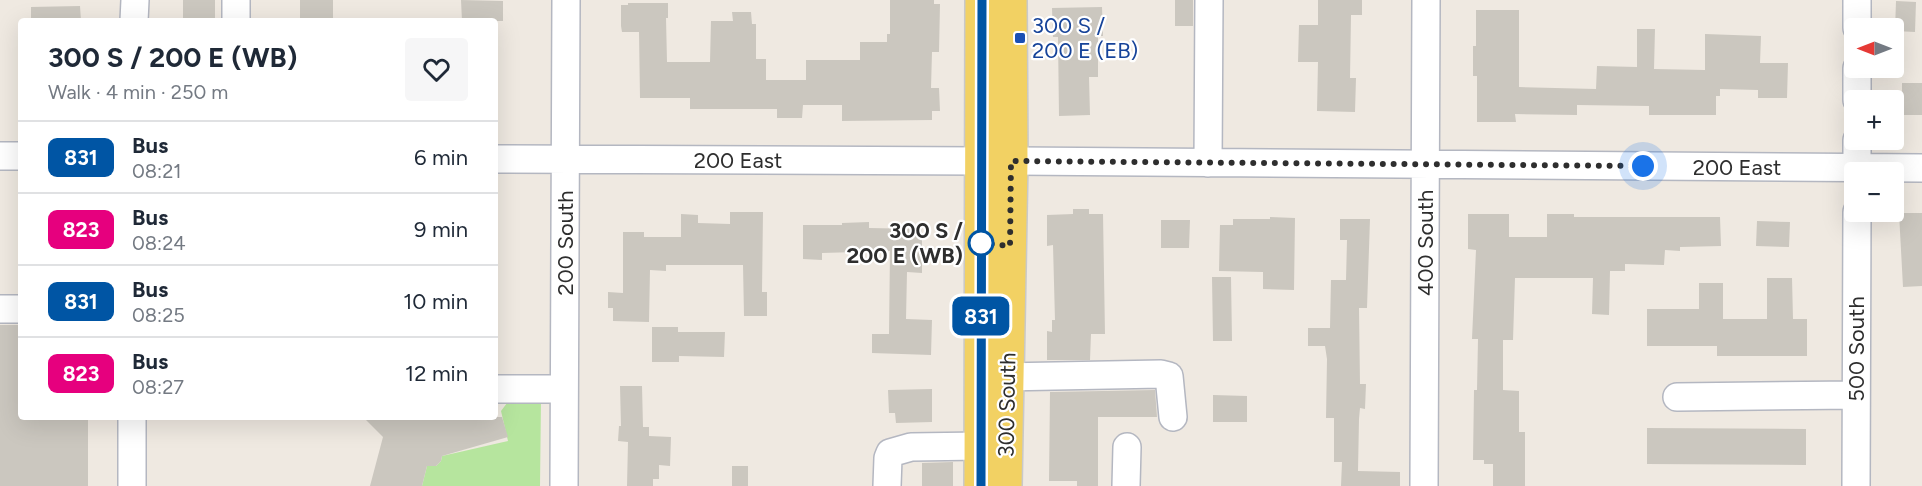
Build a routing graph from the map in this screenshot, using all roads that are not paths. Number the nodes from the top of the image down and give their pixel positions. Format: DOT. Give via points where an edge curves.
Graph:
graph roads {
  1 [pos="135,0"];
  2 [pos="236,0"];
  3 [pos="566,0"];
  4 [pos="982,0"];
  5 [pos="1010,0"];
  6 [pos="1209,0"];
  7 [pos="1426,0"];
  8 [pos="1857,0"];
  9 [pos="134,18"];
  10 [pos="236,18"];
  11 [pos="1857,18"];
  12 [pos="0,156"];
  13 [pos="18,156"];
  14 [pos="498,159"];
  15 [pos="566,159"];
  16 [pos="996,161"];
  17 [pos="1208,163"];
  18 [pos="1425,165"];
  19 [pos="1922,168"];
  20 [pos="1904,169"];
  21 [pos="1844,170"];
  22 [pos="1857,222"];
  23 [pos="0,309"];
  24 [pos="18,309"];
  25 [pos="1007,378"];
  26 [pos="498,389"];
  27 [pos="564,389"];
  28 [pos="1856,395"];
  29 [pos="1677,397"];
  30 [pos="1173,417"];
  31 [pos="132,420"];
  32 [pos="981,446"];
  33 [pos="1127,447"];
  34 [pos="132,486"];
  35 [pos="564,486"];
  36 [pos="888,486"];
  37 [pos="981,486"];
  38 [pos="1005,486"];
  39 [pos="1126,486"];
  40 [pos="1424,486"];
  41 [pos="1856,486"];
  1 -- 9 [label="street"];
  2 -- 10 [label="street"];
  3 -- 15 [label="street, 200 South"];
  4 -- 16 [label="main road, 300 South"];
  5 -- 16 [label="main road, 300 South"];
  6 -- 17 [label="street"];
  7 -- 18 [label="street, 400 South"];
  8 -- 11 [label="street"];
  12 -- 13 [label="street"];
  14 -- 15 [label="street, 200 East"];
  15 -- 16 [label="street, 200 East"];
  15 -- 27 [label="street, 200 South"];
  16 -- 17 [label="street, 200 East"];
  16 -- 25 [label="main road, 300 South"];
  16 -- 32 [label="main road, 300 South"];
  17 -- 18 [label="street, 200 East"];
  18 -- 21 [label="street, 200 East"];
  18 -- 40 [label="street, 400 South"];
  19 -- 20 [label="street, 200 East"];
  22 -- 28 [label="street, 500 South"];
  23 -- 24 [label="street"];
  25 -- 30 [label="street" via="1161,374 1169,376"];
  25 -- 38 [label="main road, 300 South"];
  26 -- 27 [label="street"];
  27 -- 35 [label="street, 200 South"];
  28 -- 29 [label="street"];
  28 -- 41 [label="street, 500 South"];
  31 -- 34 [label="street"];
  32 -- 36 [label="street" via="911,447 890,453"];
  32 -- 37 [label="main road, 300 South"];
  33 -- 39 [label="street"];
}
